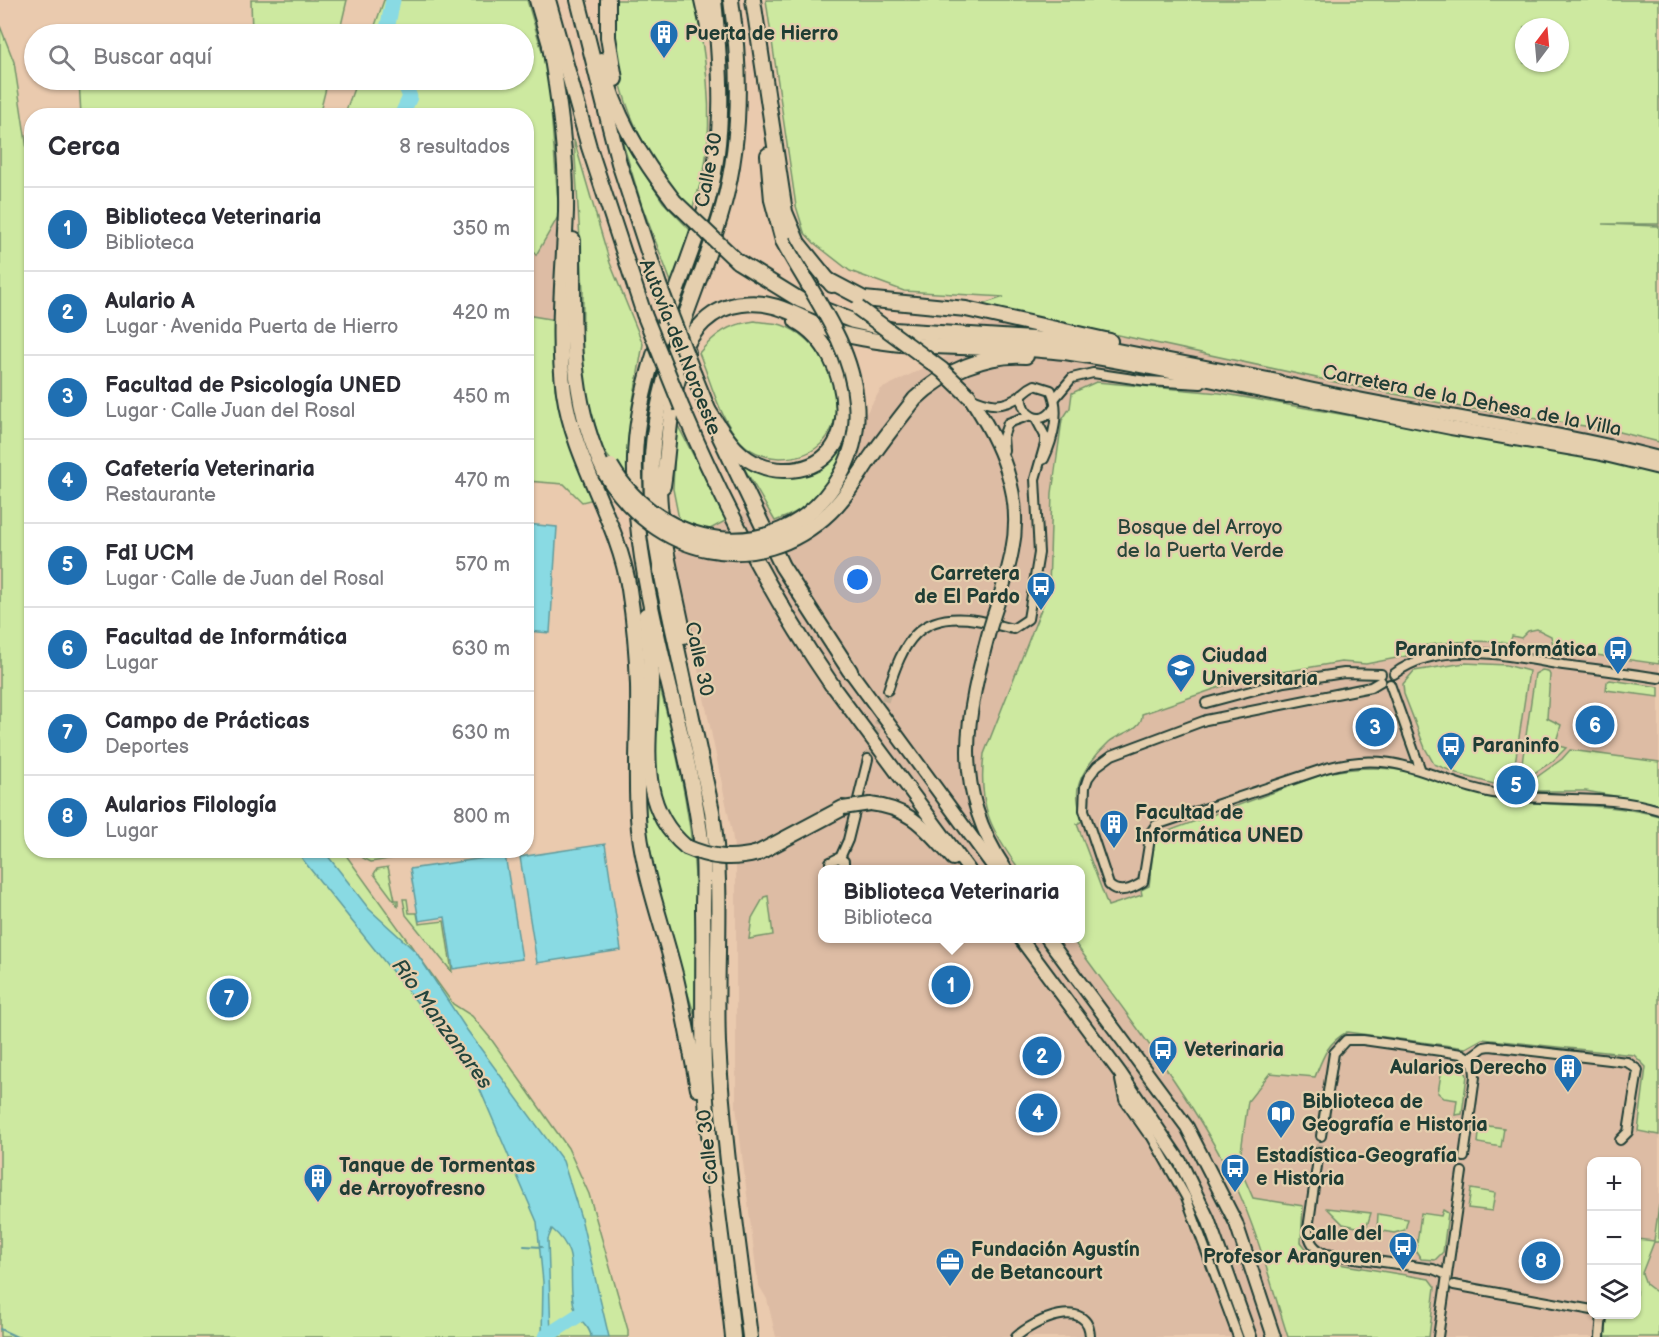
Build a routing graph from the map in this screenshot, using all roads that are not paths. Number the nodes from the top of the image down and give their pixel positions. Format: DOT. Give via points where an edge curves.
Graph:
graph roads {
  1 [pos="537,0"];
  2 [pos="548,0"];
  3 [pos="578,0"];
  4 [pos="586,0"];
  5 [pos="608,0"];
  6 [pos="702,0"];
  7 [pos="714,0"];
  8 [pos="731,0"];
  9 [pos="753,0"];
  10 [pos="759,43"];
  11 [pos="550,46"];
  12 [pos="722,99"];
  13 [pos="642,158"];
  14 [pos="826,279"];
  15 [pos="1278,382"];
  16 [pos="1201,384"];
  17 [pos="1022,394"];
  18 [pos="1286,395"];
  19 [pos="969,396"];
  20 [pos="1055,398"];
  21 [pos="1054,408"];
  22 [pos="708,410"];
  23 [pos="1032,417"];
  24 [pos="1659,458"];
  25 [pos="1659,468"];
  26 [pos="608,470"];
  27 [pos="1008,470"];
  28 [pos="1034,492"];
  29 [pos="660,505"];
  30 [pos="642,571"];
  31 [pos="850,671"];
  32 [pos="1394,674"];
  33 [pos="1381,678"];
  34 [pos="1659,678"];
  35 [pos="1390,684"];
  36 [pos="832,685"];
  37 [pos="888,690"];
  38 [pos="1206,704"];
  39 [pos="868,759"];
  40 [pos="1420,768"];
  41 [pos="843,808"];
  42 [pos="1659,810"];
  43 [pos="712,811"];
  44 [pos="840,858"];
  45 [pos="832,865"];
  46 [pos="845,865"];
  47 [pos="958,865"];
  48 [pos="965,865"];
  49 [pos="992,865"];
  50 [pos="1003,865"];
  51 [pos="1023,943"];
  52 [pos="1050,943"];
  53 [pos="1058,943"];
  54 [pos="1074,974"];
  55 [pos="1469,1058"];
  56 [pos="1120,1073"];
  57 [pos="707,1129"];
  58 [pos="1149,1132"];
  59 [pos="1321,1136"];
  60 [pos="1620,1140"];
  61 [pos="1318,1152"];
  62 [pos="1464,1157"];
  63 [pos="1462,1172"];
  64 [pos="727,1275"];
  65 [pos="1447,1275"];
  66 [pos="1454,1285"];
  67 [pos="1587,1309"];
  68 [pos="1602,1319"];
  69 [pos="724,1337"];
  70 [pos="732,1337"];
  71 [pos="750,1337"];
  72 [pos="1016,1337"];
  73 [pos="1090,1337"];
  74 [pos="1238,1337"];
  75 [pos="1250,1337"];
  76 [pos="1274,1337"];
  77 [pos="1438,1337"];
  78 [pos="1600,1337"];
  1 -- 11 [label="highway"];
  2 -- 36 [label="highway, Autovía del Noroeste, bridge" via="589,147 644,314 682,408 724,503 767,583"];
  3 -- 22 [label="highway, Autovía del Noroeste, bridge" via="618,163 658,285"];
  4 -- 13 [label="highway" via="615,106"];
  5 -- 13 [label="highway" via="611,63"];
  6 -- 12 [label="highway"];
  7 -- 12 [label="highway, Calle 30"];
  8 -- 43 [label="highway, Calle 30" via="739,81 736,145 724,206 659,404 650,498 657,557"];
  9 -- 10 [label="highway"];
  10 -- 14 [label="highway" via="785,212 798,243"];
  10 -- 26 [label="highway, bridge" via="772,200 783,241 837,336 854,389 854,440 841,475 806,515 778,531 736,540 687,532 657,516"];
  11 -- 26 [label="highway" via="570,156 574,282 585,389"];
  11 -- 57 [label="highway" via="565,157 561,322 564,391 574,439 616,541 629,587 637,648 640,830"];
  12 -- 30 [label="highway, Calle 30" via="717,159 707,202 652,361 641,406 634,497"];
  13 -- 15 [label="highway, bridge" via="674,201 737,261 800,300 863,324 933,334 1065,341"];
  14 -- 15 [label="highway" via="864,299 1001,316"];
  14 -- 19 [label="highway, bridge" via="858,308 942,370"];
  15 -- 24 [label="main road, Carretera de la Dehesa de la Villa"];
  16 -- 18 [label="highway"];
  16 -- 20 [label="street" via="1086,374 1066,382"];
  16 -- 26 [label="highway, bridge" via="1077,360 1018,355 974,364 940,379 915,399 831,511 809,529 785,542 738,552 709,550 657,530 625,502"];
  17 -- 19 [label="street" via="999,405 987,405"];
  17 -- 20 [label="street" via="1027,388 1044,386"];
  17 -- 23 [label="street" via="1021,402"];
  18 -- 25 [label="main road, Carretera de la Dehesa de la Villa"];
  18 -- 29 [label="highway" via="1072,353 914,345 842,335 787,309 765,303 740,304 714,313 684,350 665,416"];
  19 -- 27 [label="main road" via="992,430"];
  20 -- 21 [label="street"];
  21 -- 23 [label="street" via="1049,415"];
  21 -- 28 [label="street" via="1053,439"];
  22 -- 29 [label="highway" via="730,442 747,458 768,468 792,470 813,465 822,458 842,427 844,393 833,360 800,323 770,310 755,309 721,317 697,338 677,384"];
  22 -- 31 [label="highway, Autovía del Noroeste" via="782,566"];
  23 -- 27 [label="street" via="1014,419 1004,430 1002,443"];
  23 -- 28 [label="street" via="1045,436"];
  27 -- 50 [label="main road" via="1015,529 1012,551 971,701 967,732 972,791 980,819"];
  28 -- 37 [label="street" via="1039,554 1028,619 1013,628 960,618 923,628 904,646"];
  29 -- 43 [label="highway" via="715,795"];
  30 -- 41 [label="highway, bridge" via="651,679 651,789 663,823 686,847 717,858 744,856"];
  30 -- 57 [label="highway, Calle 30" via="690,771 703,851 702,1019"];
  31 -- 49 [label="main road"];
  32 -- 33 [label="street" via="1387,670"];
  32 -- 34 [label="street" via="1408,663 1420,660 1488,654"];
  32 -- 35 [label="street"];
  33 -- 35 [label="street"];
  33 -- 38 [label="street" via="1344,673 1284,682"];
  33 -- 40 [label="street" via="1371,687 1198,722 1103,760 1085,787 1084,810 1109,885 1122,891 1143,882 1151,832 1161,823 1340,764 1380,761"];
  35 -- 40 [label="street"];
  36 -- 48 [label="main road"];
  39 -- 44 [label="street"];
  40 -- 42 [label="street" via="1500,794 1616,800"];
  41 -- 47 [label="main road, bridge" via="887,806 914,818"];
  43 -- 71 [label="highway, Calle 30" via="718,853 720,1084"];
  44 -- 45 [label="street" via="832,860"];
  44 -- 46 [label="street"];
  51 -- 56 [label="main road"];
  52 -- 54 [label="main road"];
  53 -- 54 [label="main road"];
  54 -- 76 [label="main road" via="1187,1127 1236,1223"];
  55 -- 59 [label="street" via="1346,1040 1334,1053"];
  55 -- 60 [label="street" via="1490,1046 1627,1062 1638,1070 1628,1131"];
  55 -- 62 [label="street" via="1475,1077"];
  56 -- 58 [label="main road" via="1126,1099"];
  56 -- 75 [label="main road" via="1168,1141 1209,1219"];
  57 -- 64 [label="highway, Calle 30"];
  58 -- 74 [label="street" via="1186,1197"];
  61 -- 65 [label="street" via="1308,1229 1317,1250 1433,1269"];
  63 -- 65 [label="street"];
  64 -- 69 [label="highway"];
  64 -- 70 [label="highway"];
  65 -- 77 [label="street"];
  66 -- 67 [label="street"];
  68 -- 78 [label="street"];
  72 -- 73 [label="street" via="1034,1323 1059,1314 1083,1320"];
}
